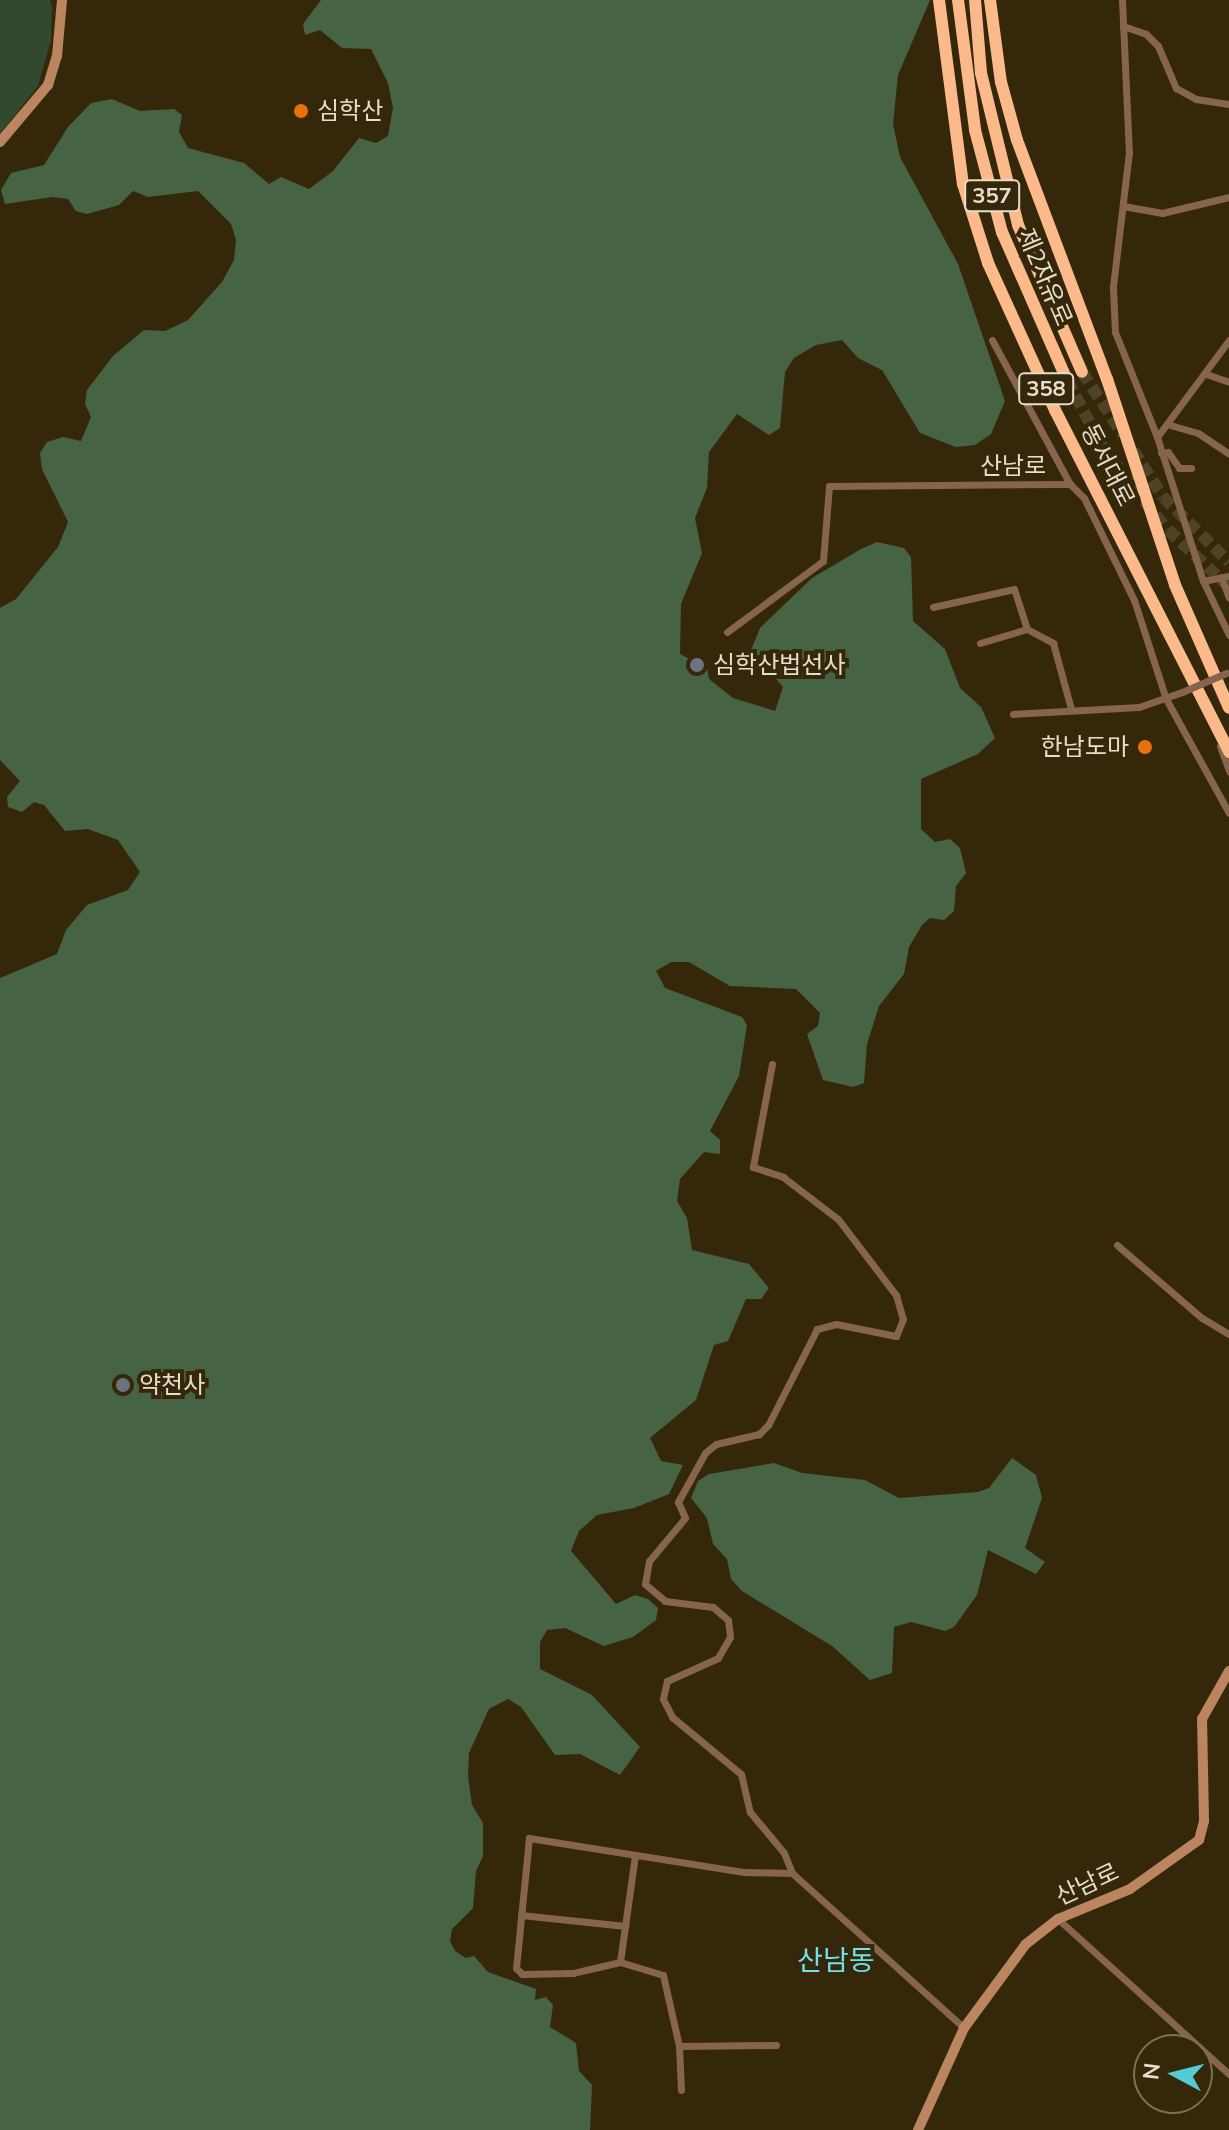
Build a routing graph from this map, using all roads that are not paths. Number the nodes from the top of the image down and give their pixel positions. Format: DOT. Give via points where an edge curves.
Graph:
graph roads {
  1 [pos="62,0"];
  2 [pos="939,0"];
  3 [pos="958,0"];
  4 [pos="975,0"];
  5 [pos="990,0"];
  6 [pos="1122,0"];
  7 [pos="1123,26"];
  8 [pos="1229,104"];
  9 [pos="0,142"];
  10 [pos="1229,200"];
  11 [pos="1123,206"];
  12 [pos="992,340"];
  13 [pos="1229,340"];
  14 [pos="1082,372"];
  15 [pos="1206,374"];
  16 [pos="1067,380"];
  17 [pos="1229,382"];
  18 [pos="1170,425"];
  19 [pos="1157,437"];
  20 [pos="1161,453"];
  21 [pos="1229,454"];
  22 [pos="1191,468"];
  23 [pos="1070,484"];
  24 [pos="1225,576"];
  25 [pos="1203,581"];
  26 [pos="1229,598"];
  27 [pos="933,607"];
  28 [pos="1027,629"];
  29 [pos="727,632"];
  30 [pos="1229,635"];
  31 [pos="980,643"];
  32 [pos="1227,672"];
  33 [pos="1225,696"];
  34 [pos="1166,699"];
  35 [pos="1229,708"];
  36 [pos="1071,709"];
  37 [pos="1208,710"];
  38 [pos="1013,714"];
  39 [pos="1229,752"];
  40 [pos="1229,771"];
  41 [pos="1229,813"];
  42 [pos="772,1064"];
  43 [pos="1117,1245"];
  44 [pos="1229,1334"];
  45 [pos="1229,1671"];
  46 [pos="635,1855"];
  47 [pos="792,1873"];
  48 [pos="521,1915"];
  49 [pos="1058,1919"];
  50 [pos="625,1926"];
  51 [pos="620,1962"];
  52 [pos="964,2028"];
  53 [pos="776,2045"];
  54 [pos="679,2046"];
  55 [pos="1229,2074"];
  56 [pos="681,2090"];
  57 [pos="918,2130"];
  1 -- 9 [label="street" via="57,56 48,85"];
  2 -- 37 [label="highway, 동서대로 / 358" via="963,184 988,263 1055,410"];
  3 -- 16 [label="highway, 제2자유로 / 357" via="975,130 1002,232"];
  4 -- 14 [label="highway, 제2자유로 / 357" via="981,73 1018,225"];
  5 -- 33 [label="highway, 동서대로 / 358" via="1001,82 1017,140 1107,379 1175,585"];
  6 -- 7 [label="street"];
  7 -- 8 [label="street" via="1146,34 1158,46 1176,88 1196,99"];
  7 -- 11 [label="street" via="1129,152"];
  10 -- 11 [label="street" via="1162,213"];
  11 -- 19 [label="street" via="1112,310 1115,332"];
  12 -- 23 [label="street"];
  13 -- 15 [label="street"];
  15 -- 17 [label="street"];
  15 -- 18 [label="street"];
  18 -- 19 [label="street"];
  18 -- 21 [label="street" via="1198,433"];
  19 -- 20 [label="street"];
  20 -- 22 [label="street" via="1168,452 1179,468"];
  20 -- 25 [label="street"];
  23 -- 29 [label="street, 산남로" via="829,486 823,561"];
  23 -- 34 [label="street, 산남로" via="1084,498 1134,600"];
  24 -- 25 [label="street"];
  24 -- 26 [label="street"];
  25 -- 30 [label="street"];
  27 -- 28 [label="street" via="1014,589"];
  28 -- 31 [label="street"];
  28 -- 36 [label="street" via="1053,643"];
  32 -- 34 [label="street, bridge"];
  33 -- 35 [label="highway, 동서대로 / 358"];
  34 -- 36 [label="street" via="1139,707"];
  34 -- 41 [label="street, 산남로"];
  36 -- 38 [label="street"];
  37 -- 39 [label="highway, 동서대로 / 358"];
  37 -- 40 [label="street"];
  42 -- 47 [label="street" via="753,1167 783,1177 838,1219 896,1295 901,1330 886,1336 836,1324 817,1329 768,1425 759,1434 716,1444 705,1453 678,1502 685,1518 649,1561 645,1584 655,1598 713,1607 728,1620 728,1648 667,1681 663,1699 672,1717 741,1774 750,1812 784,1853"];
  43 -- 44 [label="street" via="1202,1318"];
  45 -- 49 [label="street, 산남로" via="1202,1719 1204,1821 1199,1840 1130,1889"];
  46 -- 47 [label="street" via="744,1872"];
  46 -- 48 [label="street" via="529,1838"];
  46 -- 50 [label="street"];
  47 -- 52 [label="street"];
  48 -- 50 [label="street"];
  48 -- 51 [label="street" via="516,1968 522,1974 573,1973"];
  49 -- 52 [label="street, 산남로" via="1026,1944"];
  49 -- 55 [label="street"];
  50 -- 51 [label="street"];
  51 -- 54 [label="street" via="663,1975"];
  52 -- 57 [label="street, 산남로"];
  53 -- 54 [label="street"];
  54 -- 56 [label="street"];
}
